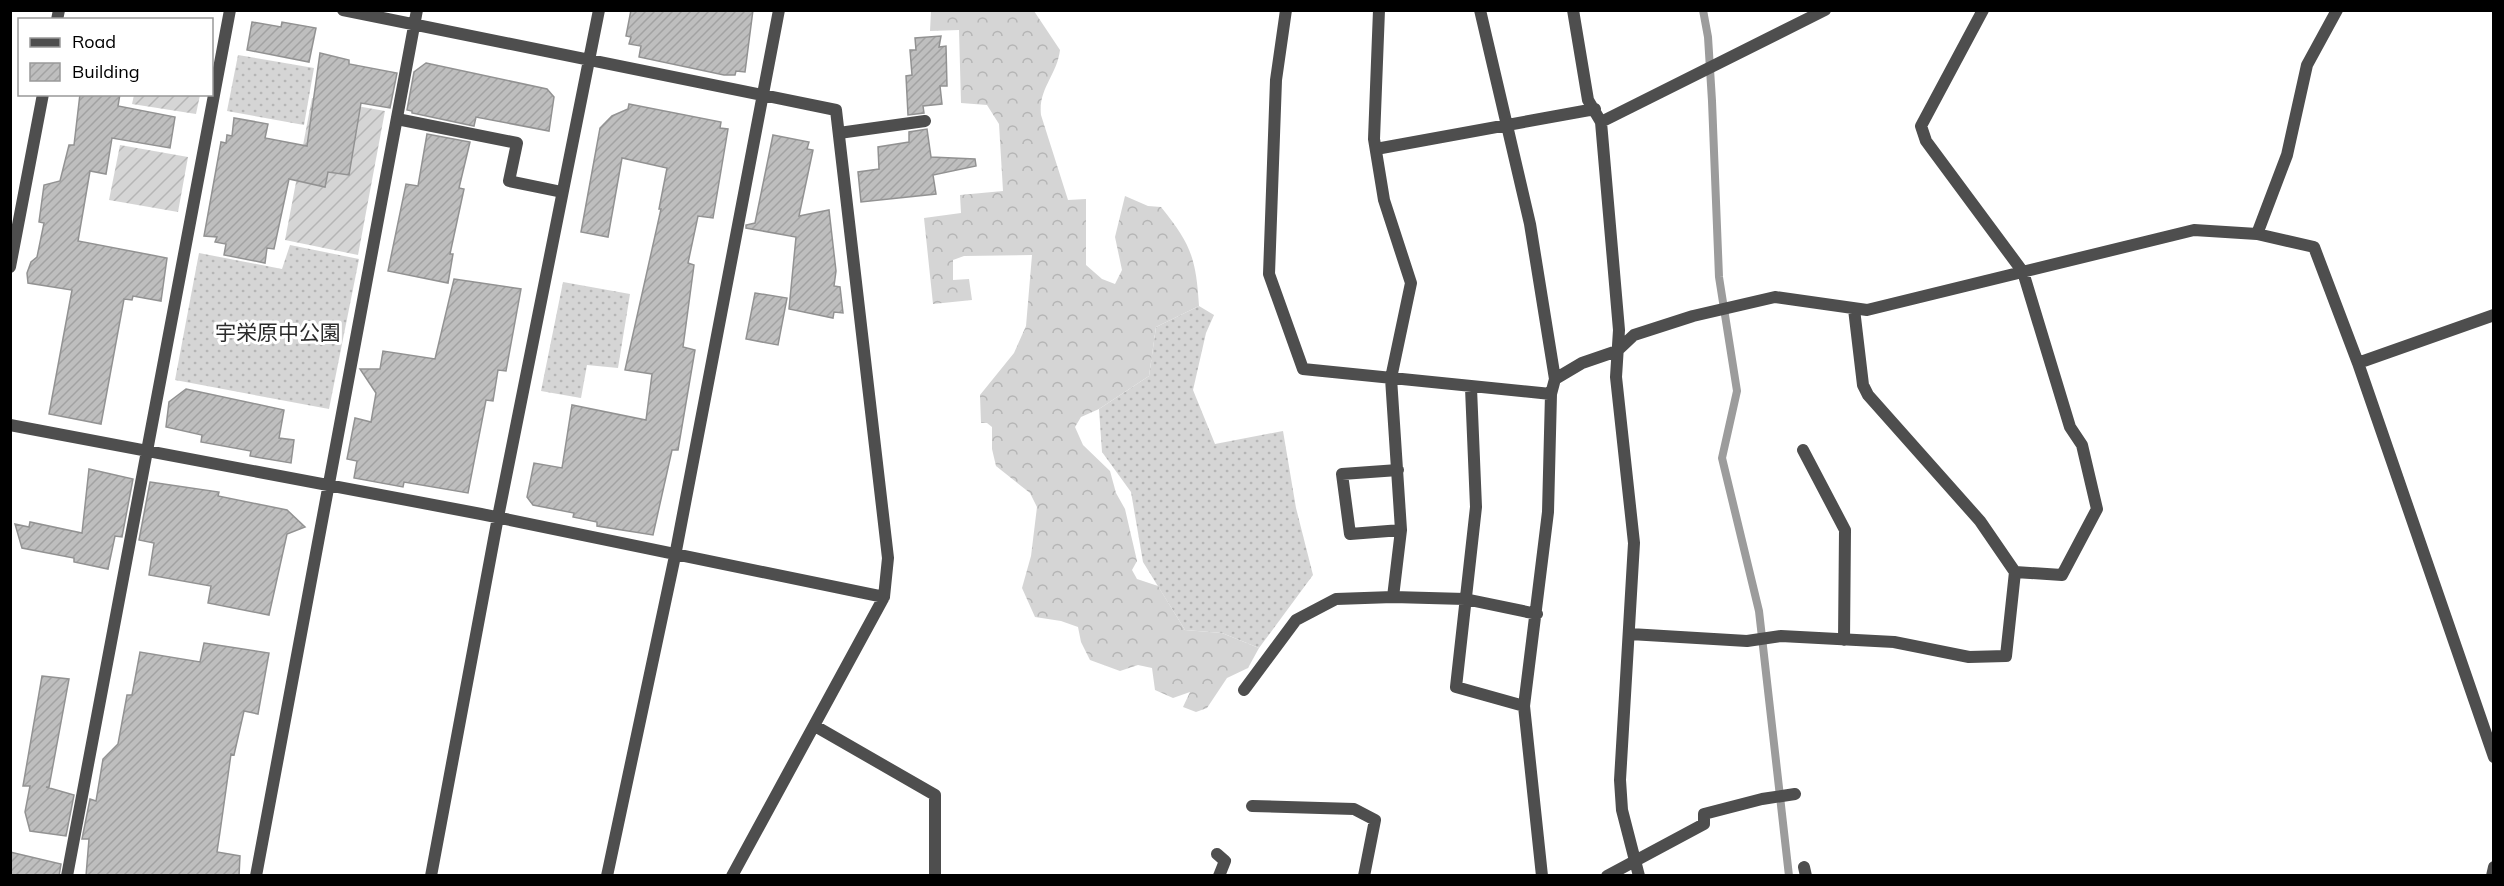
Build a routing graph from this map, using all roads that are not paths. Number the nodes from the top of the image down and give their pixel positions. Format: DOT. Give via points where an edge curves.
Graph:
graph roads {
  1 [pos="230,10"];
  2 [pos="344,10"];
  3 [pos="417,10"];
  4 [pos="599,10"];
  5 [pos="779,10"];
  6 [pos="1286,10"];
  7 [pos="1379,10"];
  8 [pos="1480,10"];
  9 [pos="1573,10"];
  10 [pos="1825,10"];
  11 [pos="1983,10"];
  12 [pos="2337,10"];
  13 [pos="414,25"];
  14 [pos="589,62"];
  15 [pos="43,96"];
  16 [pos="763,97"];
  17 [pos="1595,109"];
  18 [pos="397,119"];
  19 [pos="925,121"];
  20 [pos="1601,122"];
  21 [pos="1509,125"];
  22 [pos="839,133"];
  23 [pos="1376,149"];
  24 [pos="562,192"];
  25 [pos="16,208"];
  26 [pos="2257,234"];
  27 [pos="10,267"];
  28 [pos="2023,272"];
  29 [pos="1854,309"];
  30 [pos="2493,315"];
  31 [pos="1617,351"];
  32 [pos="2358,363"];
  33 [pos="1391,378"];
  34 [pos="1556,379"];
  35 [pos="1471,388"];
  36 [pos="1551,394"];
  37 [pos="10,425"];
  38 [pos="1803,450"];
  39 [pos="148,452"];
  40 [pos="1398,470"];
  41 [pos="328,484"];
  42 [pos="498,517"];
  43 [pos="1401,530"];
  44 [pos="675,556"];
  45 [pos="2015,572"];
  46 [pos="884,597"];
  47 [pos="1393,597"];
  48 [pos="1465,599"];
  49 [pos="1537,614"];
  50 [pos="1630,634"];
  51 [pos="1844,640"];
  52 [pos="1244,690"];
  53 [pos="1524,706"];
  54 [pos="815,726"];
  55 [pos="2493,757"];
  56 [pos="1795,794"];
  57 [pos="1252,806"];
  58 [pos="1217,854"];
  59 [pos="1635,863"];
  60 [pos="2493,867"];
  61 [pos="67,876"];
  62 [pos="256,876"];
  63 [pos="431,876"];
  64 [pos="607,876"];
  65 [pos="732,876"];
  66 [pos="935,876"];
  67 [pos="1219,876"];
  68 [pos="1364,876"];
  69 [pos="1542,876"];
  70 [pos="1607,876"];
  71 [pos="1639,876"];
  72 [pos="2492,876"];
  1 -- 39 [label="street"];
  2 -- 13 [label="street"];
  3 -- 13 [label="street"];
  4 -- 14 [label="street"];
  5 -- 16 [label="street"];
  6 -- 33 [label="street" via="1276,80 1269,274 1303,369"];
  7 -- 23 [label="street"];
  8 -- 21 [label="street"];
  9 -- 17 [label="street" via="1588,100"];
  10 -- 20 [label="street"];
  11 -- 28 [label="street" via="1922,126 1926,141"];
  12 -- 26 [label="street" via="2307,65 2287,155"];
  13 -- 14 [label="street"];
  13 -- 18 [label="street"];
  14 -- 16 [label="street"];
  14 -- 24 [label="street"];
  15 -- 25 [label="street"];
  16 -- 22 [label="street" via="836,110"];
  16 -- 44 [label="street"];
  17 -- 20 [label="street"];
  17 -- 21 [label="street"];
  18 -- 24 [label="street" via="517,143 509,181"];
  18 -- 41 [label="street"];
  19 -- 22 [label="street"];
  20 -- 31 [label="street" via="1619,330"];
  21 -- 23 [label="street"];
  21 -- 34 [label="street"];
  22 -- 46 [label="street" via="888,558"];
  23 -- 33 [label="street" via="1384,200 1410,283"];
  24 -- 42 [label="street"];
  25 -- 27 [label="street"];
  26 -- 28 [label="street" via="2194,230"];
  26 -- 32 [label="street" via="2314,247"];
  28 -- 29 [label="street" via="1867,310"];
  28 -- 45 [label="street" via="2070,427 2082,445 2097,509 2062,575"];
  29 -- 31 [label="street" via="1775,297 1634,335"];
  29 -- 45 [label="street" via="1861,374 1868,395 1980,521"];
  30 -- 32 [label="street"];
  31 -- 34 [label="street" via="1582,363"];
  31 -- 50 [label="street" via="1616,377 1634,543"];
  32 -- 55 [label="street"];
  33 -- 35 [label="street"];
  33 -- 40 [label="street"];
  34 -- 36 [label="street"];
  35 -- 36 [label="street"];
  35 -- 48 [label="street" via="1476,507"];
  36 -- 49 [label="street" via="1548,512"];
  37 -- 39 [label="street"];
  38 -- 51 [label="street" via="1845,530"];
  39 -- 41 [label="street"];
  39 -- 61 [label="street"];
  40 -- 43 [label="street"];
  40 -- 43 [label="street" via="1342,474 1350,534"];
  41 -- 42 [label="street"];
  41 -- 62 [label="street"];
  42 -- 44 [label="street"];
  42 -- 63 [label="street"];
  43 -- 47 [label="street"];
  44 -- 46 [label="street"];
  44 -- 64 [label="street"];
  45 -- 51 [label="street" via="2006,657 1969,657 1894,642"];
  46 -- 54 [label="street"];
  47 -- 48 [label="street"];
  47 -- 52 [label="street" via="1336,599 1296,620"];
  48 -- 49 [label="street"];
  48 -- 53 [label="street" via="1456,687"];
  49 -- 53 [label="street"];
  50 -- 51 [label="street" via="1747,641 1781,636"];
  50 -- 59 [label="street" via="1620,780 1622,810"];
  53 -- 69 [label="street"];
  54 -- 65 [label="street"];
  54 -- 66 [label="street" via="935,795"];
  56 -- 59 [label="street" via="1704,814 1704,824"];
  57 -- 68 [label="street" via="1354,808 1375,820"];
  58 -- 67 [label="street" via="1225,861"];
  59 -- 70 [label="street"];
  59 -- 71 [label="street"];
  60 -- 72 [label="street"];
}
